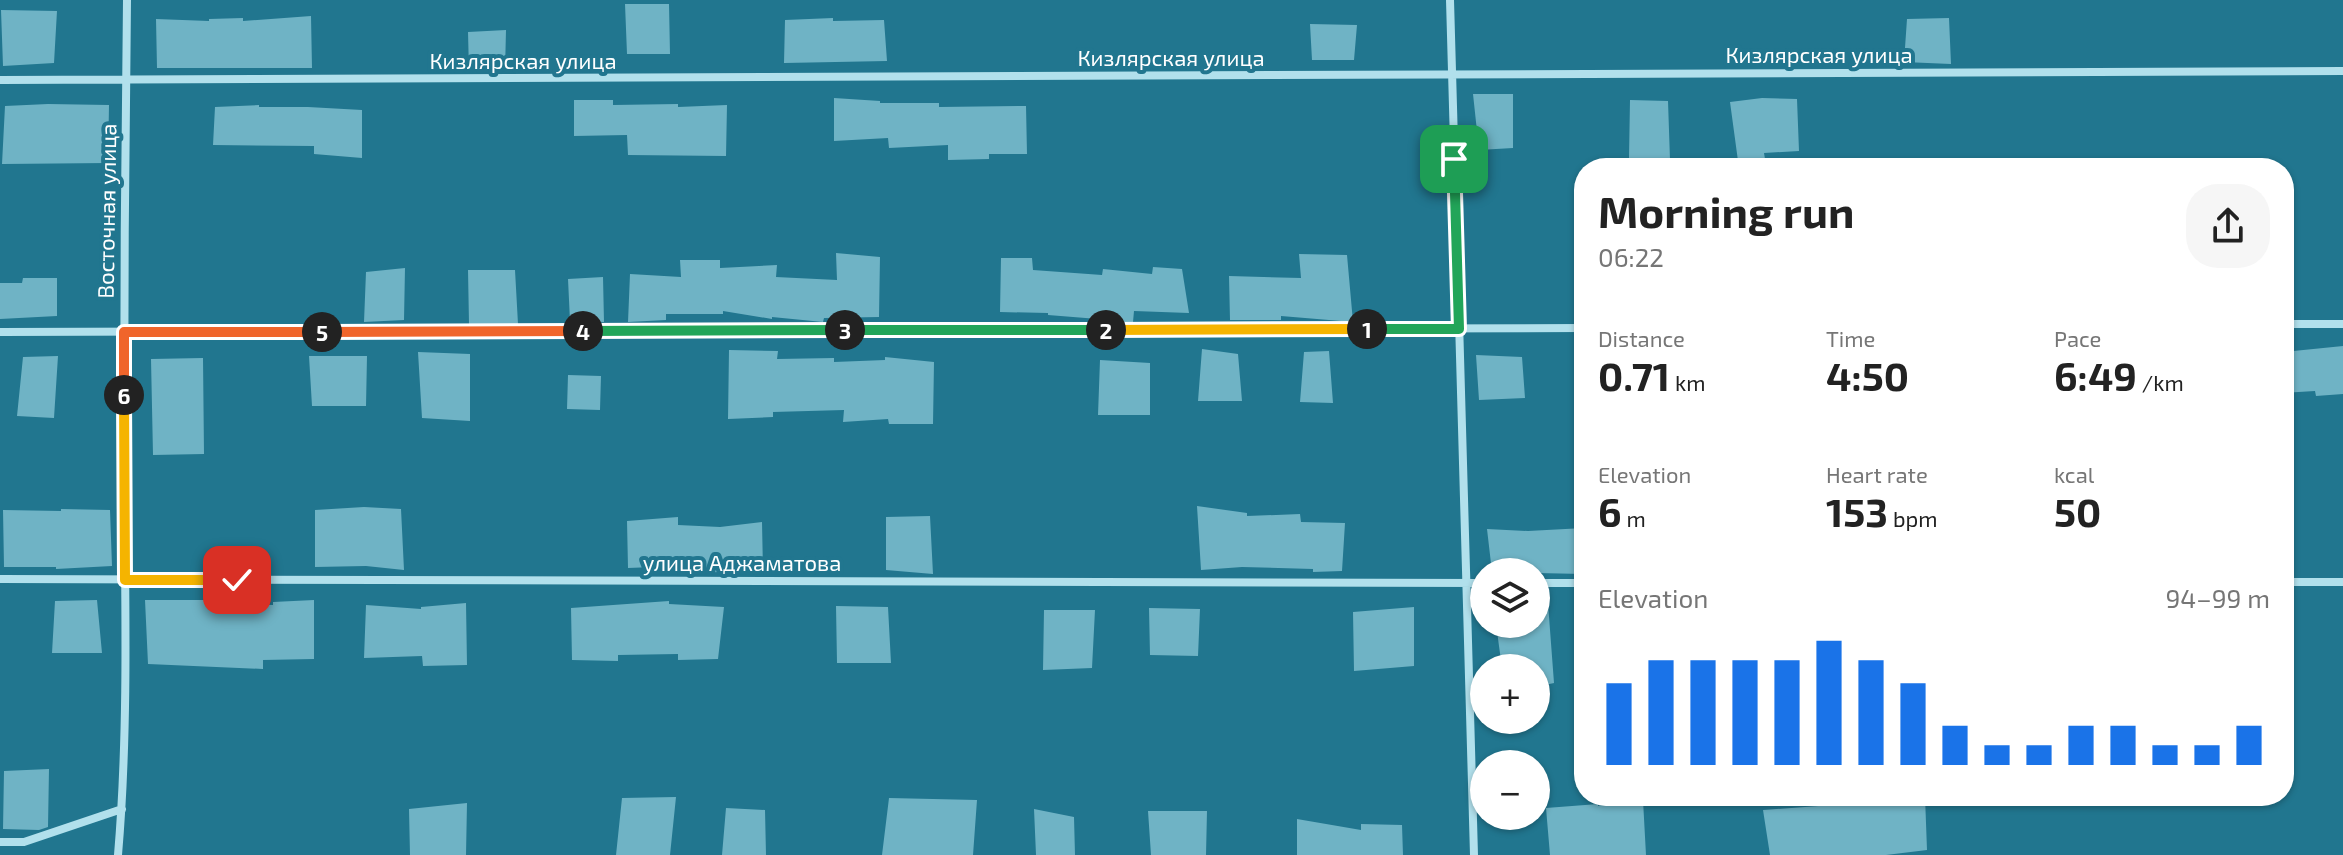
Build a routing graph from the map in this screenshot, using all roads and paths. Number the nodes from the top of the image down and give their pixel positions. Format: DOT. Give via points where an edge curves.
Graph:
graph roads {
  1 [pos="127,0"];
  2 [pos="1450,0"];
  3 [pos="2343,71"];
  4 [pos="1452,75"];
  5 [pos="0,80"];
  6 [pos="126,80"];
  7 [pos="2294,324"];
  8 [pos="2343,324"];
  9 [pos="1574,328"];
  10 [pos="1459,329"];
  11 [pos="0,332"];
  12 [pos="124,332"];
  13 [pos="0,579"];
  14 [pos="125,580"];
  15 [pos="2294,582"];
  16 [pos="2343,582"];
  17 [pos="1466,583"];
  18 [pos="1470,583"];
  19 [pos="1550,583"];
  20 [pos="1574,583"];
  21 [pos="122,809"];
  22 [pos="0,842"];
  23 [pos="118,855"];
  24 [pos="1474,855"];
  1 -- 6 [label="street, Восточная улица"];
  2 -- 4 [label="street"];
  3 -- 4 [label="street, Кизлярская улица"];
  4 -- 6 [label="street, Кизлярская улица"];
  4 -- 10 [label="street"];
  5 -- 6 [label="street, Кизлярская улица"];
  6 -- 12 [label="street, Восточная улица"];
  7 -- 8 [label="street"];
  9 -- 10 [label="street"];
  10 -- 12 [label="street"];
  10 -- 17 [label="street"];
  11 -- 12 [label="street"];
  12 -- 14 [label="street, Восточная улица"];
  13 -- 14 [label="street, улица Аджаматова"];
  14 -- 17 [label="street, улица Аджаматова"];
  14 -- 21 [label="street, Восточная улица"];
  15 -- 16 [label="street"];
  17 -- 18 [label="street, улица Аджаматова"];
  17 -- 24 [label="street"];
  19 -- 20 [label="street"];
  21 -- 22 [label="street" via="24,842"];
  21 -- 23 [label="street, Восточная улица"];
}
